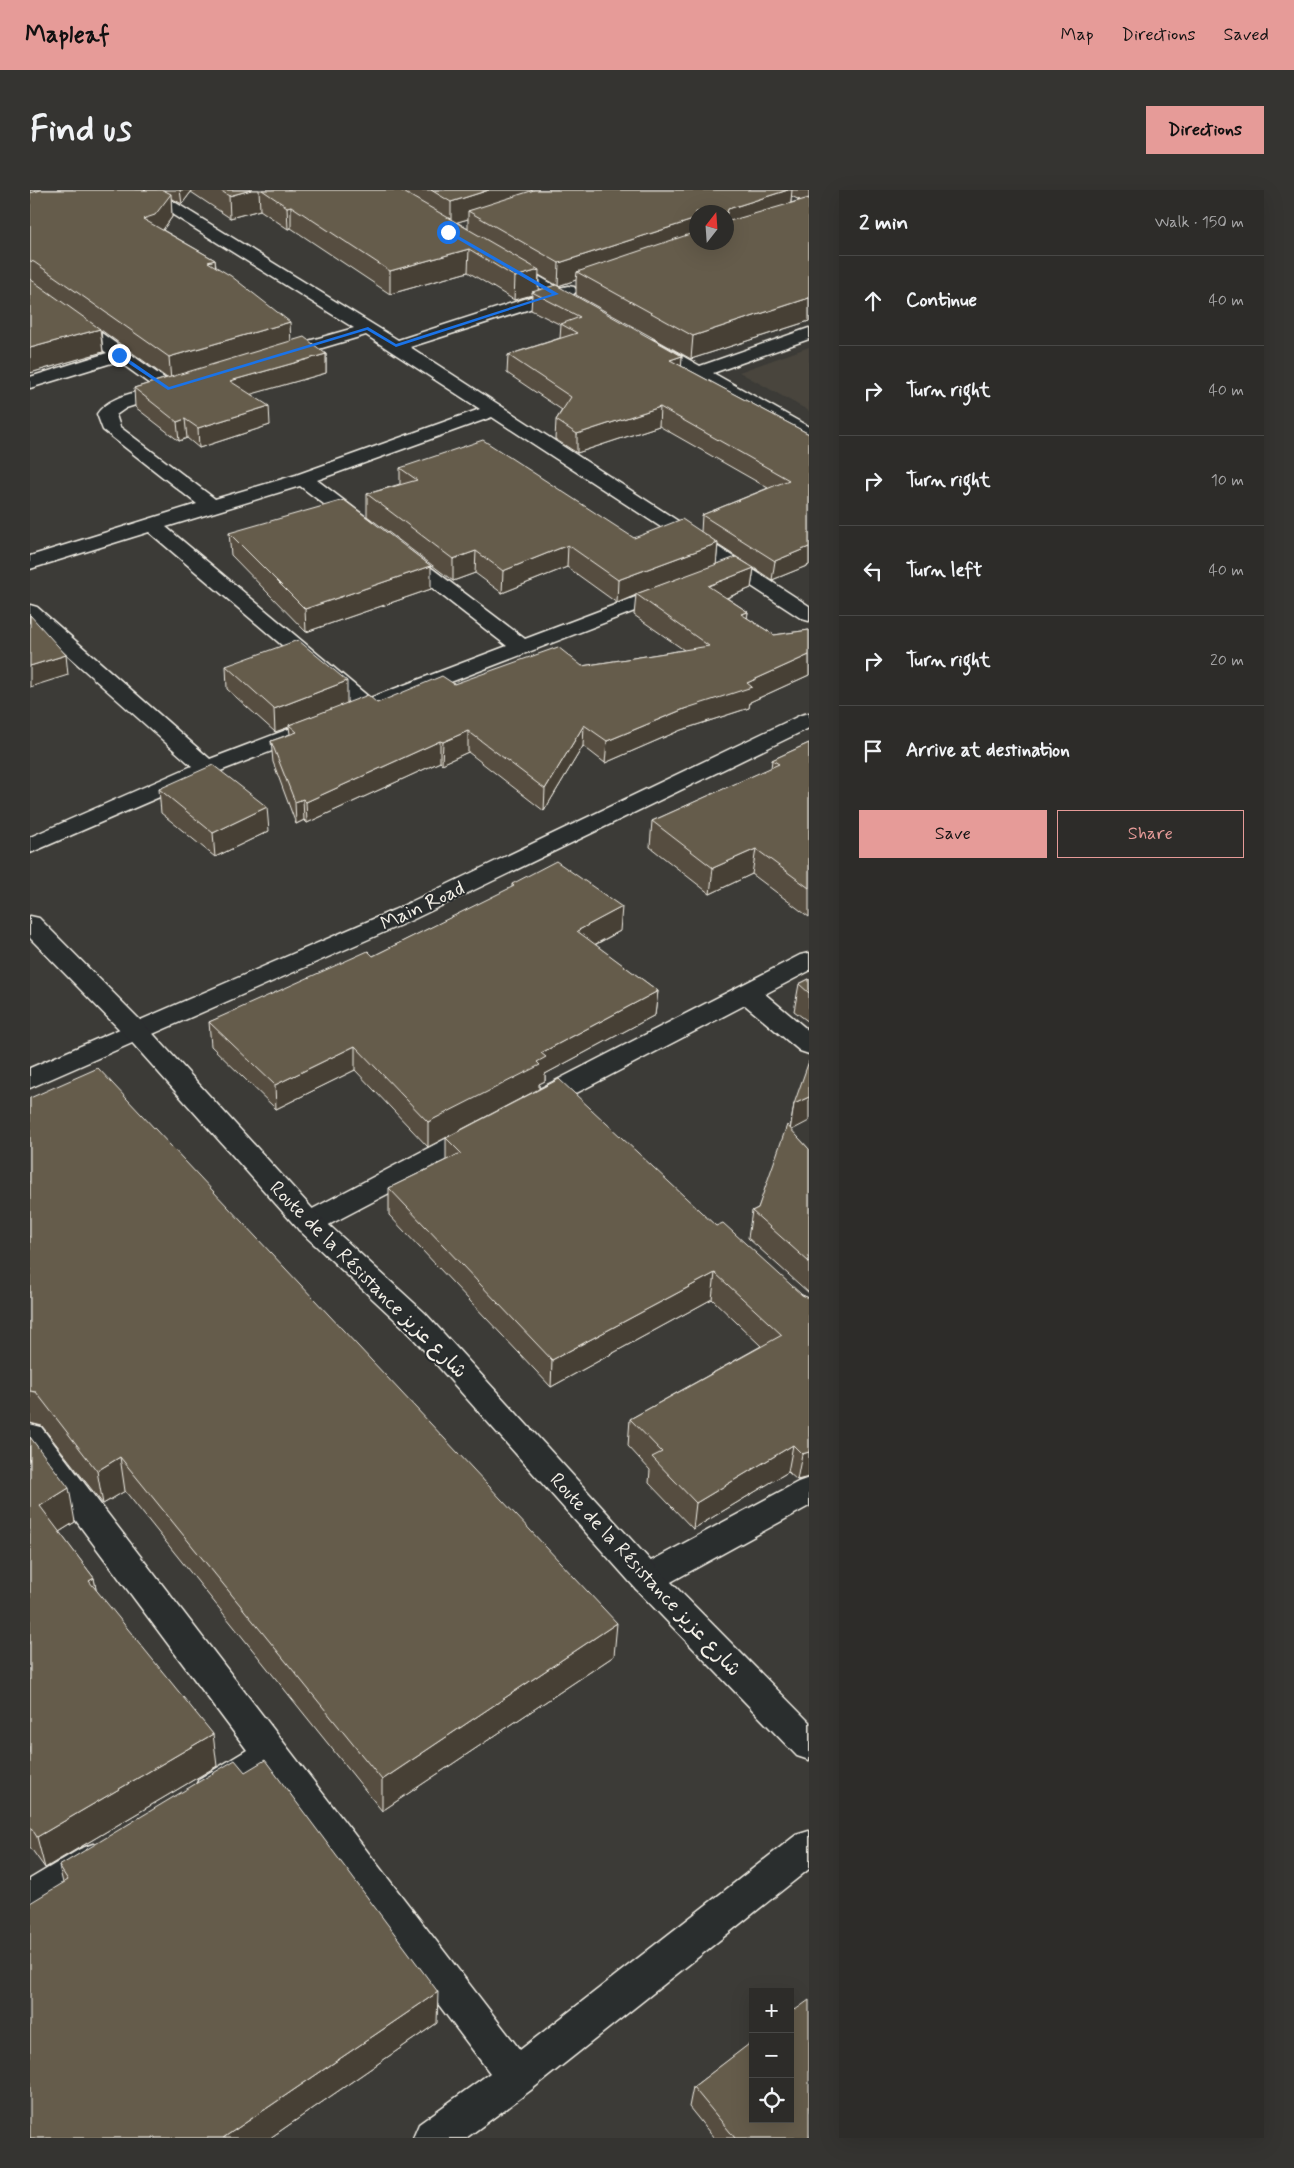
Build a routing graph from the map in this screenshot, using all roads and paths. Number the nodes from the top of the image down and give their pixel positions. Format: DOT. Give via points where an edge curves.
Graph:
graph roads {
  1 [pos="144,190"];
  2 [pos="490,256"];
  3 [pos="585,285"];
  4 [pos="30,290"];
  5 [pos="557,294"];
  6 [pos="590,313"];
  7 [pos="368,329"];
  8 [pos="809,333"];
  9 [pos="632,336"];
  10 [pos="396,346"];
  11 [pos="119,355"];
  12 [pos="263,360"];
  13 [pos="700,372"];
  14 [pos="30,383"];
  15 [pos="187,383"];
  16 [pos="168,388"];
  17 [pos="494,410"];
  18 [pos="809,435"];
  19 [pos="303,479"];
  20 [pos="212,506"];
  21 [pos="152,525"];
  22 [pos="30,563"];
  23 [pos="737,567"];
  24 [pos="711,576"];
  25 [pos="684,586"];
  26 [pos="30,611"];
  27 [pos="809,615"];
  28 [pos="522,647"];
  29 [pos="366,706"];
  30 [pos="809,720"];
  31 [pos="207,768"];
  32 [pos="30,846"];
  33 [pos="30,924"];
  34 [pos="809,961"];
  35 [pos="747,992"];
  36 [pos="136,1030"];
  37 [pos="809,1045"];
  38 [pos="30,1079"];
  39 [pos="562,1089"];
  40 [pos="584,1109"];
  41 [pos="308,1223"];
  42 [pos="30,1436"];
  43 [pos="809,1491"];
  44 [pos="647,1579"];
  45 [pos="809,1745"];
  46 [pos="270,1754"];
  47 [pos="187,1804"];
  48 [pos="121,1844"];
  49 [pos="809,1847"];
  50 [pos="30,1899"];
  51 [pos="517,2077"];
  52 [pos="433,2138"];
  1 -- 7 [label="street"];
  2 -- 5 [label="street"];
  3 -- 5 [label="street"];
  4 -- 11 [label="street"];
  5 -- 6 [label="street"];
  5 -- 10 [label="street"];
  7 -- 10 [label="street"];
  7 -- 12 [label="street"];
  8 -- 13 [label="street"];
  9 -- 13 [label="street"];
  10 -- 17 [label="street"];
  11 -- 14 [label="street"];
  11 -- 16 [label="street"];
  13 -- 18 [label="street"];
  15 -- 16 [label="street"];
  16 -- 20 [label="street" via="119,404 106,414 112,430"];
  17 -- 19 [label="street"];
  17 -- 23 [label="street"];
  19 -- 20 [label="street"];
  19 -- 28 [label="street"];
  20 -- 21 [label="street"];
  21 -- 22 [label="street"];
  21 -- 29 [label="street"];
  23 -- 24 [label="street"];
  23 -- 27 [label="street"];
  25 -- 28 [label="street"];
  26 -- 31 [label="street"];
  28 -- 29 [label="street"];
  29 -- 31 [label="street"];
  30 -- 36 [label="street, Main Road" via="402,915"];
  31 -- 32 [label="street"];
  33 -- 36 [label="street, Route de la Résistance شارع عزيز"];
  34 -- 35 [label="street"];
  35 -- 37 [label="street"];
  35 -- 39 [label="street"];
  36 -- 38 [label="street, Main Road"];
  36 -- 41 [label="street, Route de la Résistance شارع عزيز"];
  39 -- 40 [label="street"];
  39 -- 41 [label="street"];
  41 -- 44 [label="street, Route de la Résistance شارع عزيز" via="416,1321"];
  42 -- 46 [label="street"];
  43 -- 44 [label="street"];
  44 -- 45 [label="street, Route de la Résistance شارع عزيز"];
  46 -- 47 [label="street"];
  46 -- 51 [label="street"];
  48 -- 50 [label="street"];
  49 -- 51 [label="street"];
  51 -- 52 [label="street"];
}
